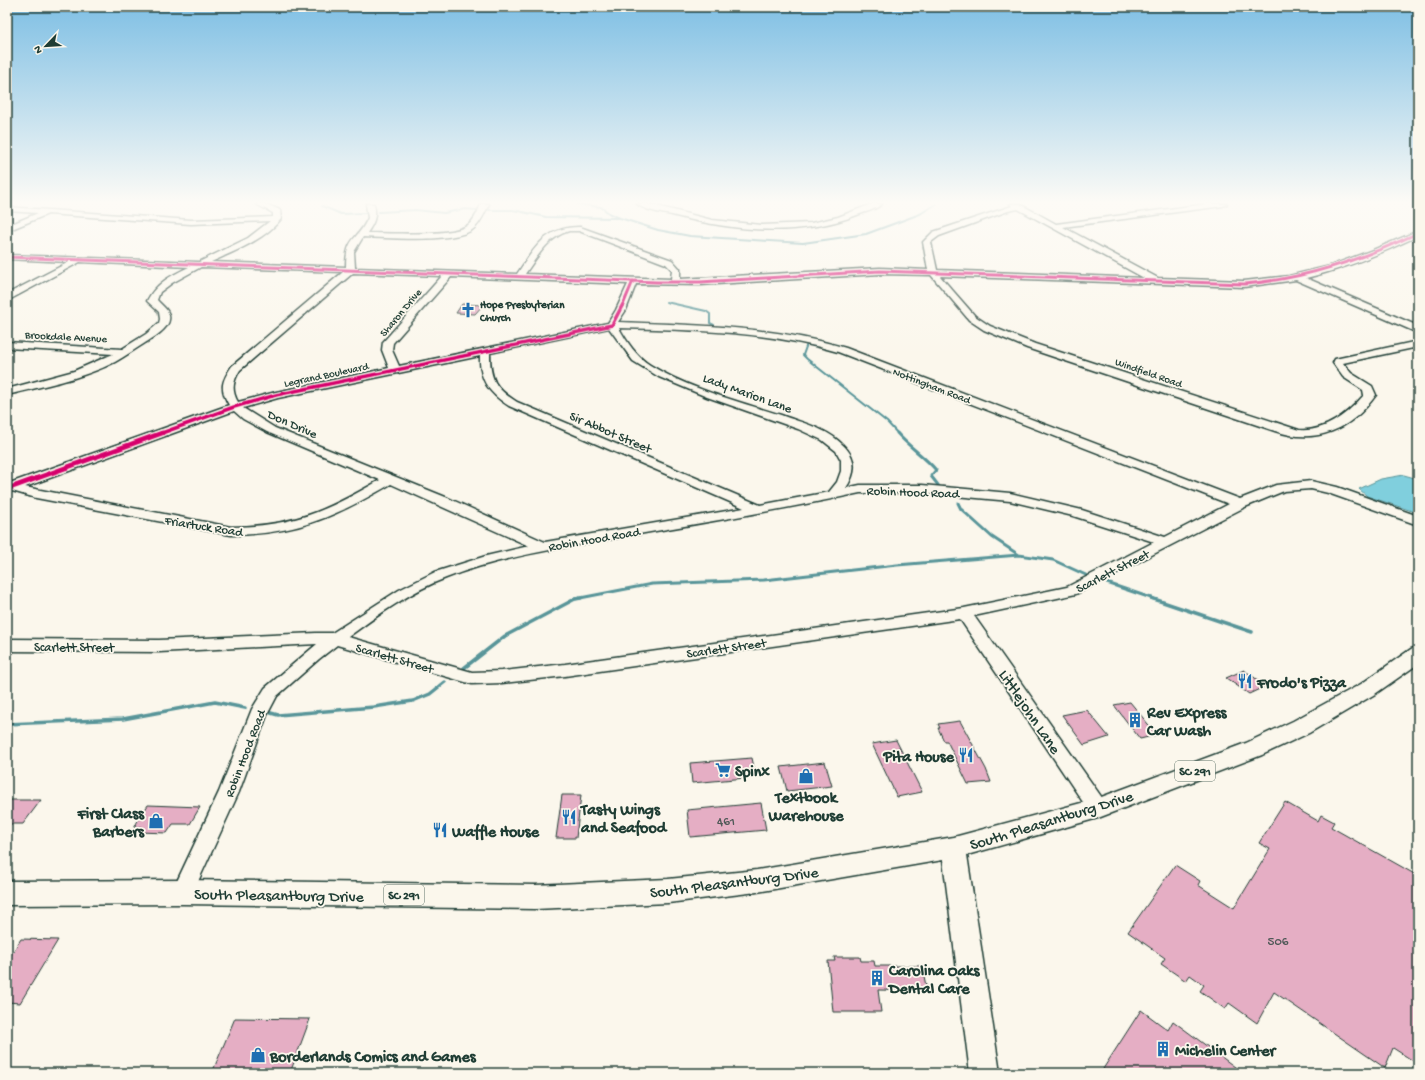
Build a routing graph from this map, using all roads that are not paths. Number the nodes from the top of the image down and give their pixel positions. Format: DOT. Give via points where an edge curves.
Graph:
graph roads {
  1 [pos="220,254"];
  2 [pos="350,254"];
  3 [pos="536,254"];
  4 [pos="649,254"];
  5 [pos="929,254"];
  6 [pos="1108,254"];
  7 [pos="1374,254"];
  8 [pos="7,257"];
  9 [pos="78,260"];
  10 [pos="198,265"];
  11 [pos="350,271"];
  12 [pos="933,272"];
  13 [pos="448,275"];
  14 [pos="519,277"];
  15 [pos="1299,278"];
  16 [pos="633,281"];
  17 [pos="675,282"];
  18 [pos="1158,282"];
  19 [pos="7,298"];
  20 [pos="612,326"];
  21 [pos="1418,330"];
  22 [pos="1418,344"];
  23 [pos="7,345"];
  24 [pos="125,352"];
  25 [pos="485,352"];
  26 [pos="395,370"];
  27 [pos="7,392"];
  28 [pos="234,407"];
  29 [pos="389,480"];
  30 [pos="9,488"];
  31 [pos="835,493"];
  32 [pos="1240,504"];
  33 [pos="757,509"];
  34 [pos="1418,521"];
  35 [pos="1167,542"];
  36 [pos="543,547"];
  37 [pos="964,613"];
  38 [pos="334,639"];
  39 [pos="7,645"];
  40 [pos="1418,654"];
  41 [pos="1098,808"];
  42 [pos="954,848"];
  43 [pos="182,892"];
  44 [pos="7,893"];
  45 [pos="985,1073"];
  1 -- 10 [label="street"];
  2 -- 11 [label="street"];
  3 -- 14 [label="street"];
  4 -- 17 [label="street" via="669,262 676,269"];
  5 -- 12 [label="street, Windfield Road"];
  6 -- 18 [label="street"];
  7 -- 15 [label="street"];
  8 -- 9 [label="street"];
  9 -- 10 [label="street"];
  9 -- 19 [label="street"];
  10 -- 11 [label="street"];
  10 -- 24 [label="street" via="156,291 152,300 165,315 163,324"];
  11 -- 13 [label="street"];
  11 -- 28 [label="street" via="233,372 228,385 230,400"];
  12 -- 17 [label="street" via="865,272"];
  12 -- 18 [label="street"];
  12 -- 22 [label="street, Windfield Road" via="972,318 998,333 1257,422 1300,434 1319,432 1335,426 1370,395 1368,388 1342,370 1339,361"];
  13 -- 14 [label="street"];
  13 -- 26 [label="street, Sharon Drive" via="388,342 387,350"];
  14 -- 16 [label="street"];
  15 -- 18 [label="street" via="1244,284"];
  15 -- 21 [label="street"];
  16 -- 17 [label="street"];
  16 -- 20 [label="street"];
  20 -- 25 [label="street, Legrand Boulevard"];
  20 -- 31 [label="street, Lady Marion Lane" via="638,360 664,376 805,428 832,441 845,454 848,466 843,485"];
  20 -- 32 [label="street, Nottingham Road" via="757,331 809,340 849,353"];
  23 -- 24 [label="street, Brookdale Avenue"];
  24 -- 27 [label="street" via="88,370"];
  25 -- 26 [label="street, Legrand Boulevard"];
  25 -- 33 [label="street, Sir Abbot Street" via="484,371 487,380 499,394 513,404"];
  26 -- 28 [label="street, Legrand Boulevard" via="301,389"];
  28 -- 29 [label="street, Don Drive" via="271,430"];
  28 -- 30 [label="street, Legrand Boulevard"];
  29 -- 30 [label="street, Friartuck Road" via="322,517 289,527 247,532"];
  29 -- 36 [label="street, Don Drive"];
  31 -- 33 [label="street, Robin Hood Road"];
  31 -- 35 [label="street, Robin Hood Road" via="879,488 994,495 1077,513"];
  32 -- 34 [label="street, Scarlett Street" via="1281,488 1311,485 1346,494"];
  32 -- 35 [label="street, Scarlett Street"];
  33 -- 36 [label="street, Robin Hood Road"];
  35 -- 37 [label="street, Scarlett Street" via="1071,591"];
  36 -- 38 [label="street, Robin Hood Road" via="491,559 440,575 383,605"];
  37 -- 38 [label="street, Scarlett Street" via="565,670 484,678 459,675"];
  37 -- 41 [label="street, Littlejohn Lane"];
  38 -- 39 [label="street, Scarlett Street" via="300,638 159,646"];
  38 -- 43 [label="street, Robin Hood Road" via="282,681 264,702 229,792"];
  40 -- 41 [label="main road, South Pleasantburg Drive / SC 291" via="1368,689 1301,727 1254,749"];
  41 -- 42 [label="main road, South Pleasantburg Drive / SC 291"];
  42 -- 43 [label="main road, South Pleasantburg Drive / SC 291" via="757,881 668,891 535,897"];
  42 -- 45 [label="main road"];
  43 -- 44 [label="main road, South Pleasantburg Drive / SC 291"];
}
